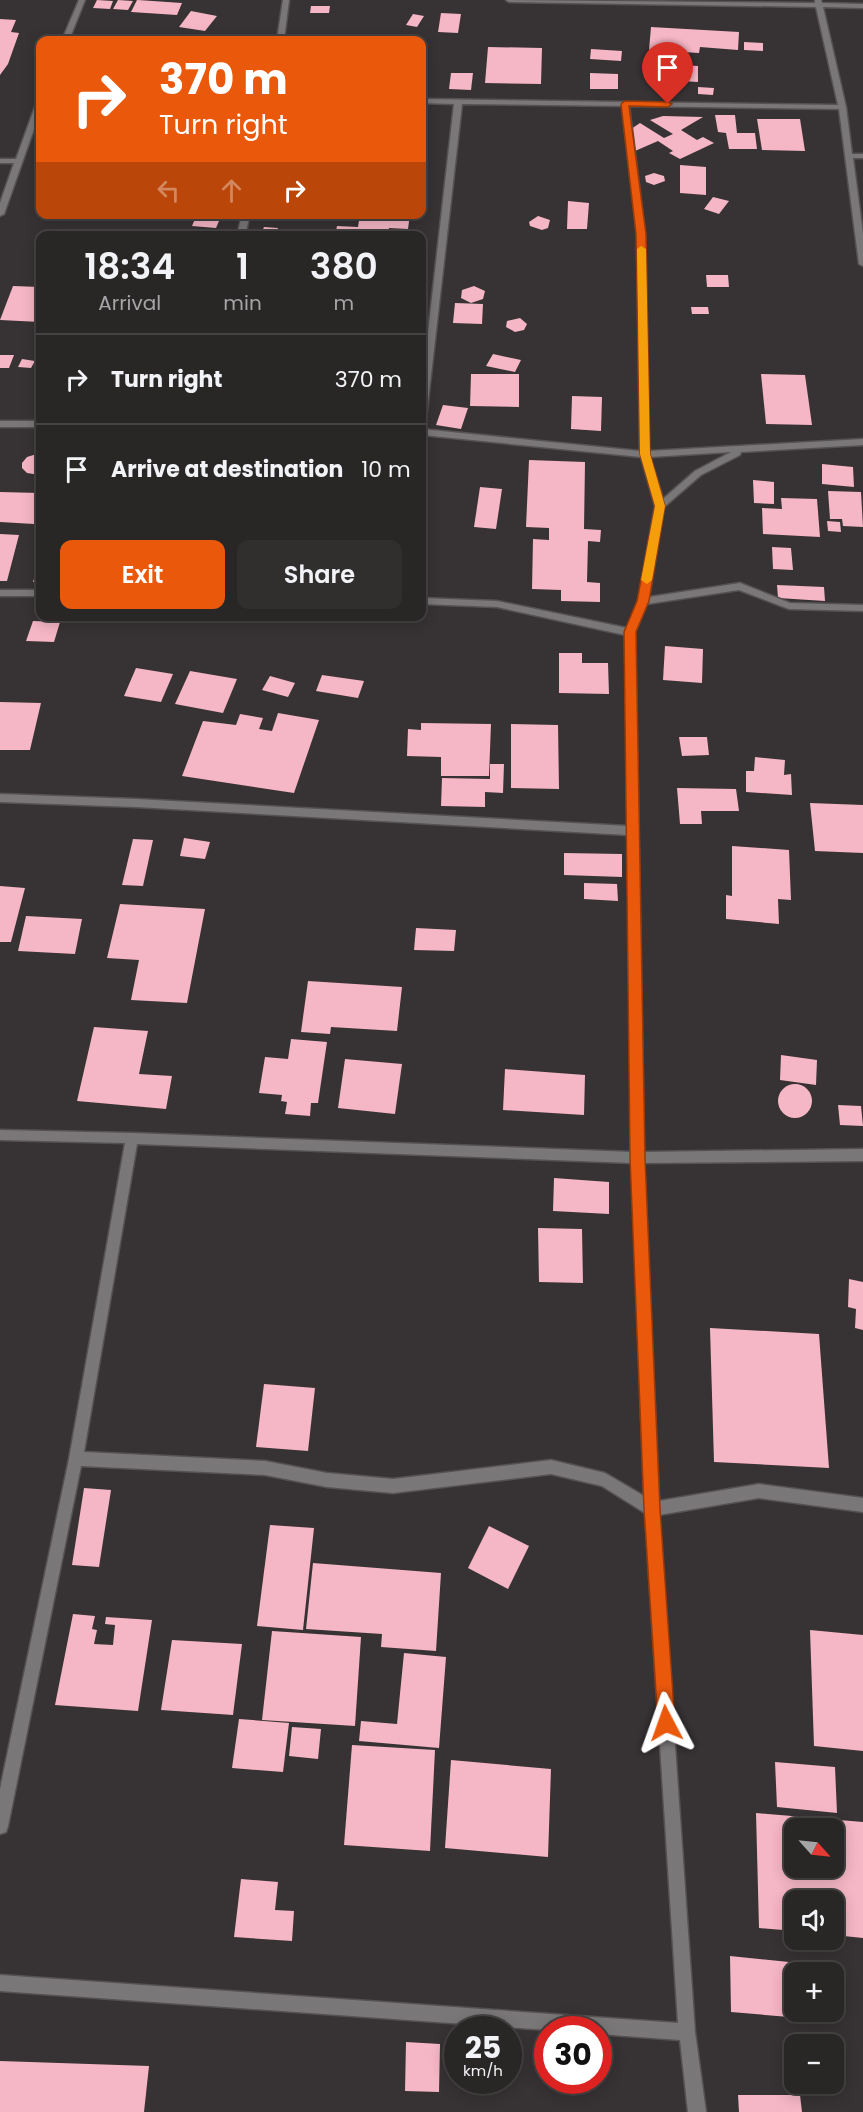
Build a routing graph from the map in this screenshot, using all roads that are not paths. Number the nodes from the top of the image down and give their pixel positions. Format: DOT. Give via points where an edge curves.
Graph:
graph roads {
  1 [pos="82,0"];
  2 [pos="286,0"];
  3 [pos="509,0"];
  4 [pos="818,3"];
  5 [pos="863,6"];
  6 [pos="67,36"];
  7 [pos="281,36"];
  8 [pos="426,100"];
  9 [pos="458,102"];
  10 [pos="625,104"];
  11 [pos="842,107"];
  12 [pos="36,114"];
  13 [pos="848,156"];
  14 [pos="863,156"];
  15 [pos="0,161"];
  16 [pos="18,161"];
  17 [pos="0,214"];
  18 [pos="863,264"];
  19 [pos="426,383"];
  20 [pos="0,424"];
  21 [pos="36,424"];
  22 [pos="426,432"];
  23 [pos="863,442"];
  24 [pos="748,449"];
  25 [pos="645,454"];
  26 [pos="660,506"];
  27 [pos="0,593"];
  28 [pos="36,593"];
  29 [pos="426,601"];
  30 [pos="643,601"];
  31 [pos="863,608"];
  32 [pos="630,632"];
  33 [pos="0,798"];
  34 [pos="633,831"];
  35 [pos="0,1136"];
  36 [pos="132,1138"];
  37 [pos="863,1155"];
  38 [pos="638,1158"];
  39 [pos="76,1459"];
  40 [pos="863,1505"];
  41 [pos="652,1509"];
  42 [pos="0,1826"];
  43 [pos="0,1983"];
  44 [pos="687,2032"];
  45 [pos="697,2112"];
  1 -- 6 [label="street"];
  2 -- 7 [label="street"];
  3 -- 4 [label="street"];
  4 -- 5 [label="street"];
  4 -- 11 [label="street"];
  8 -- 9 [label="street"];
  9 -- 10 [label="street"];
  9 -- 19 [label="street"];
  10 -- 11 [label="street"];
  10 -- 25 [label="street" via="641,234"];
  11 -- 13 [label="street"];
  12 -- 16 [label="street"];
  13 -- 14 [label="street"];
  13 -- 18 [label="street"];
  15 -- 16 [label="street"];
  16 -- 17 [label="street"];
  20 -- 21 [label="street"];
  22 -- 25 [label="street"];
  23 -- 24 [label="street"];
  24 -- 25 [label="street"];
  24 -- 26 [label="street" via="698,473"];
  25 -- 26 [label="street"];
  26 -- 30 [label="street"];
  27 -- 28 [label="street"];
  29 -- 32 [label="street" via="497,604"];
  30 -- 31 [label="street" via="740,586 789,606"];
  30 -- 32 [label="street"];
  32 -- 34 [label="street"];
  33 -- 34 [label="street"];
  34 -- 38 [label="street"];
  35 -- 36 [label="street"];
  36 -- 38 [label="street"];
  36 -- 39 [label="street"];
  37 -- 38 [label="street"];
  38 -- 41 [label="street"];
  39 -- 41 [label="street" via="265,1468 327,1480 393,1486 551,1467 605,1480"];
  39 -- 42 [label="street"];
  40 -- 41 [label="street" via="759,1491"];
  41 -- 44 [label="street"];
  43 -- 44 [label="street"];
  44 -- 45 [label="street"];
}
